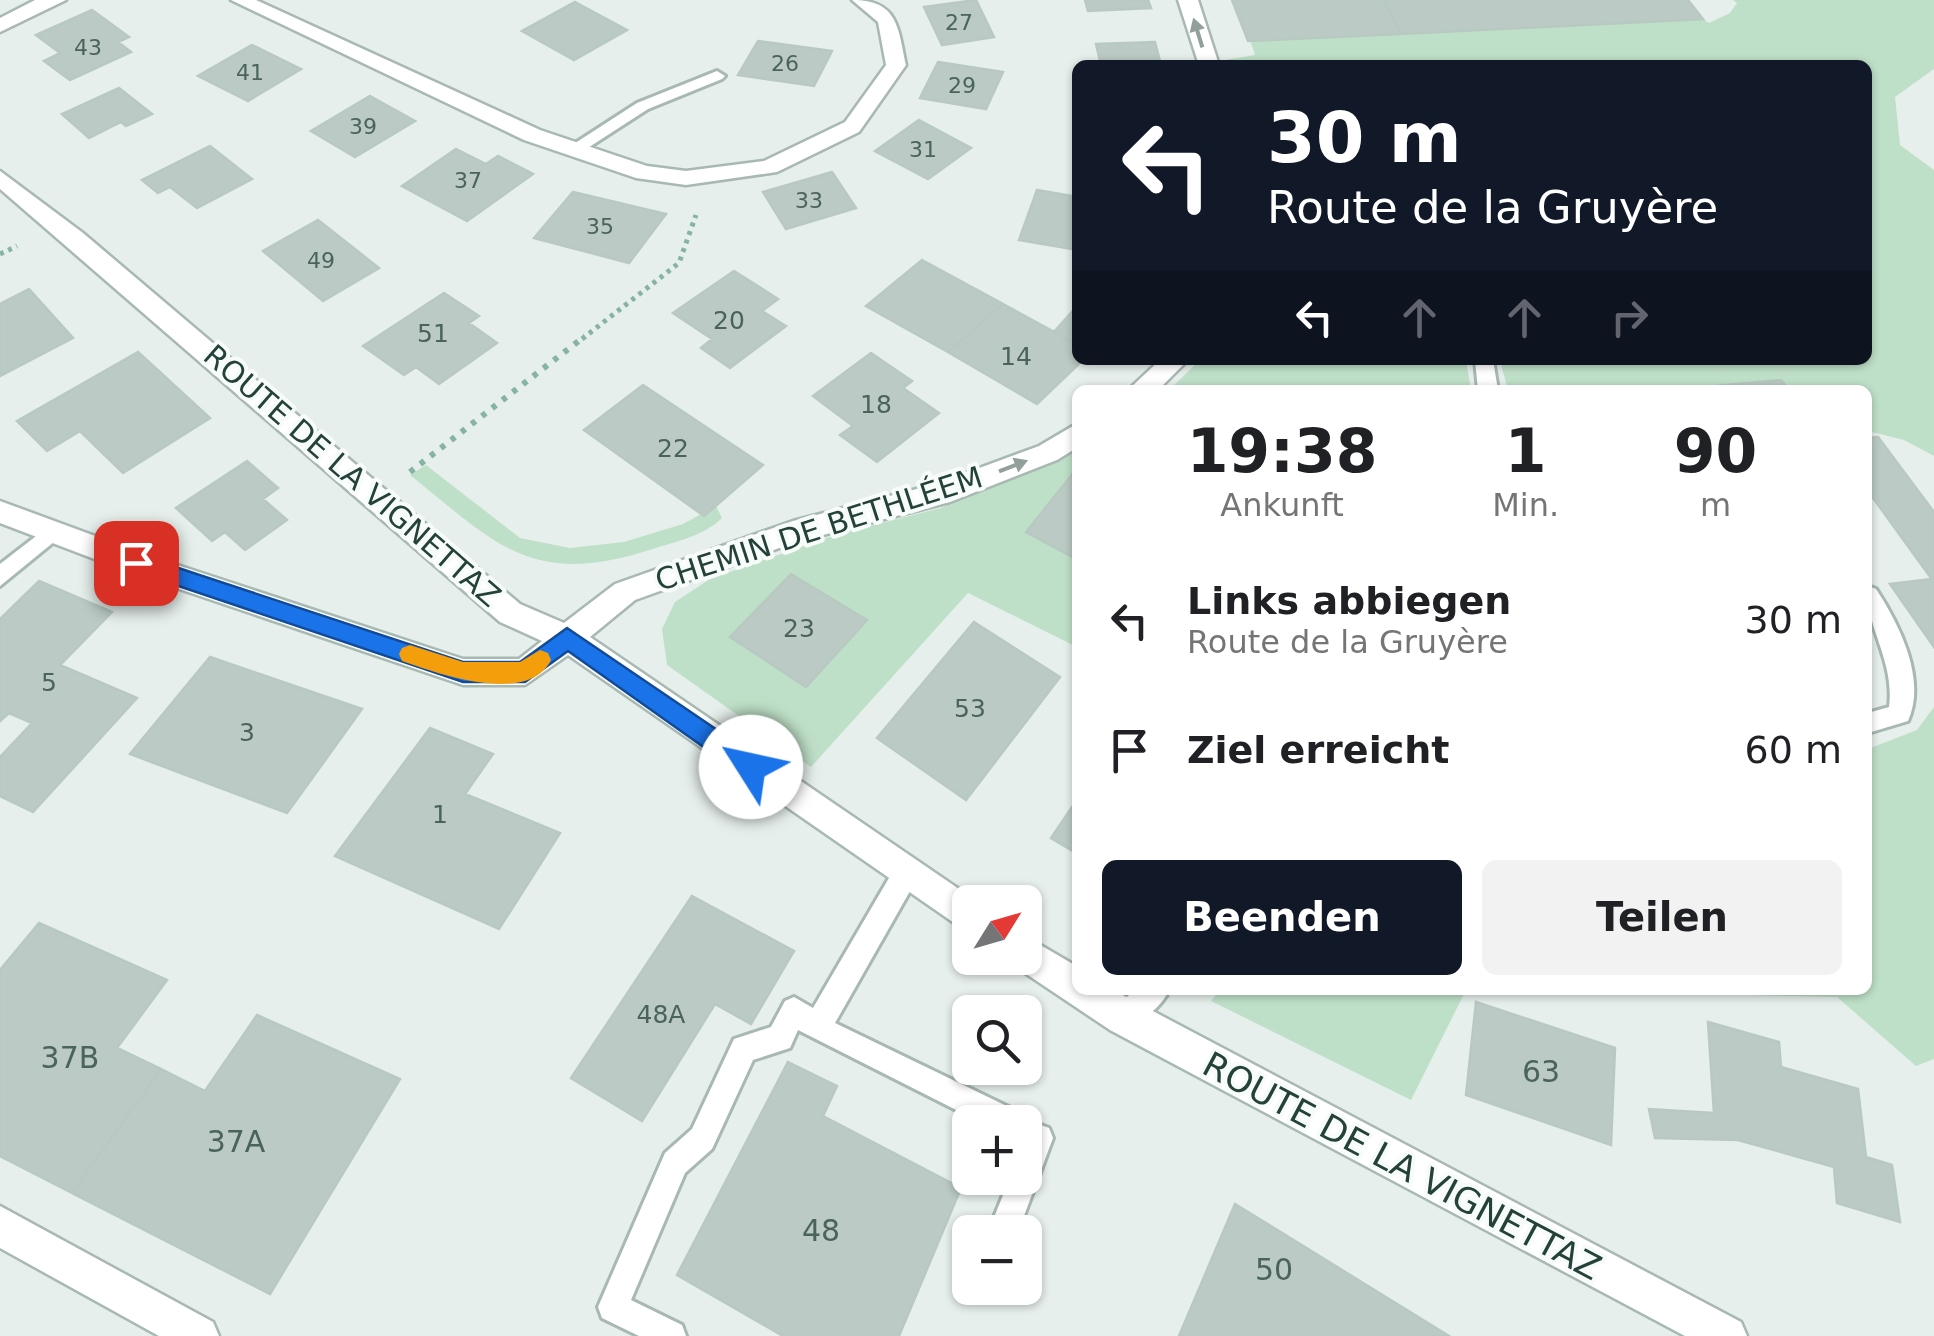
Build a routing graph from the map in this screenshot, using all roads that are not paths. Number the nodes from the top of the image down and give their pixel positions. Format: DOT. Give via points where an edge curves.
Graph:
graph roads {
  1 [pos="56,0"];
  2 [pos="241,0"];
  3 [pos="862,0"];
  4 [pos="1188,0"];
  5 [pos="0,26"];
  6 [pos="1206,60"];
  7 [pos="716,76"];
  8 [pos="574,149"];
  9 [pos="0,178"];
  10 [pos="1170,365"];
  11 [pos="1148,385"];
  12 [pos="1072,437"];
  13 [pos="0,512"];
  14 [pos="53,531"];
  15 [pos="0,577"];
  16 [pos="1872,600"];
  17 [pos="567,638"];
  18 [pos="1872,723"];
  19 [pos="905,874"];
  20 [pos="952,905"];
  21 [pos="1042,964"];
  22 [pos="1072,984"];
  23 [pos="1088,995"];
  24 [pos="1150,995"];
  25 [pos="1122,1017"];
  26 [pos="816,1028"];
  27 [pos="973,1105"];
  28 [pos="0,1226"];
  29 [pos="198,1336"];
  30 [pos="671,1336"];
  31 [pos="1727,1336"];
  1 -- 5 [label="street"];
  2 -- 8 [label="street" via="396,75"];
  3 -- 8 [label="street" via="886,20 896,64 852,128 770,167 686,178 644,173"];
  6 -- 4 [label="street, one-way"];
  7 -- 8 [label="lane" via="671,90"];
  9 -- 17 [label="street, ROUTE DE LA VIGNETTAZ" via="510,613"];
  10 -- 11 [label="street"];
  17 -- 12 [label="street, CHEMIN DE BETHLÉEM, one-way" via="625,592 793,532 940,494 1048,453"];
  13 -- 14 [label="street, CHEMIN DE BETHLÉEM"];
  14 -- 15 [label="lane"];
  14 -- 17 [label="street, CHEMIN DE BETHLÉEM" via="463,672 525,672"];
  16 -- 18 [label="lane" via="1887,622 1905,689 1900,714"];
  17 -- 19 [label="street, ROUTE DE LA VIGNETTAZ"];
  19 -- 20 [label="street, ROUTE DE LA VIGNETTAZ"];
  19 -- 26 [label="lane"];
  21 -- 22 [label="street, ROUTE DE LA VIGNETTAZ"];
  23 -- 25 [label="street, ROUTE DE LA VIGNETTAZ"];
  24 -- 25 [label="lane"];
  25 -- 31 [label="street, ROUTE DE LA VIGNETTAZ"];
  26 -- 27 [label="lane"];
  26 -- 30 [label="lane" via="794,1010 780,1038 744,1049 702,1140 675,1163 614,1307"];
  28 -- 29 [label="street"];
}
